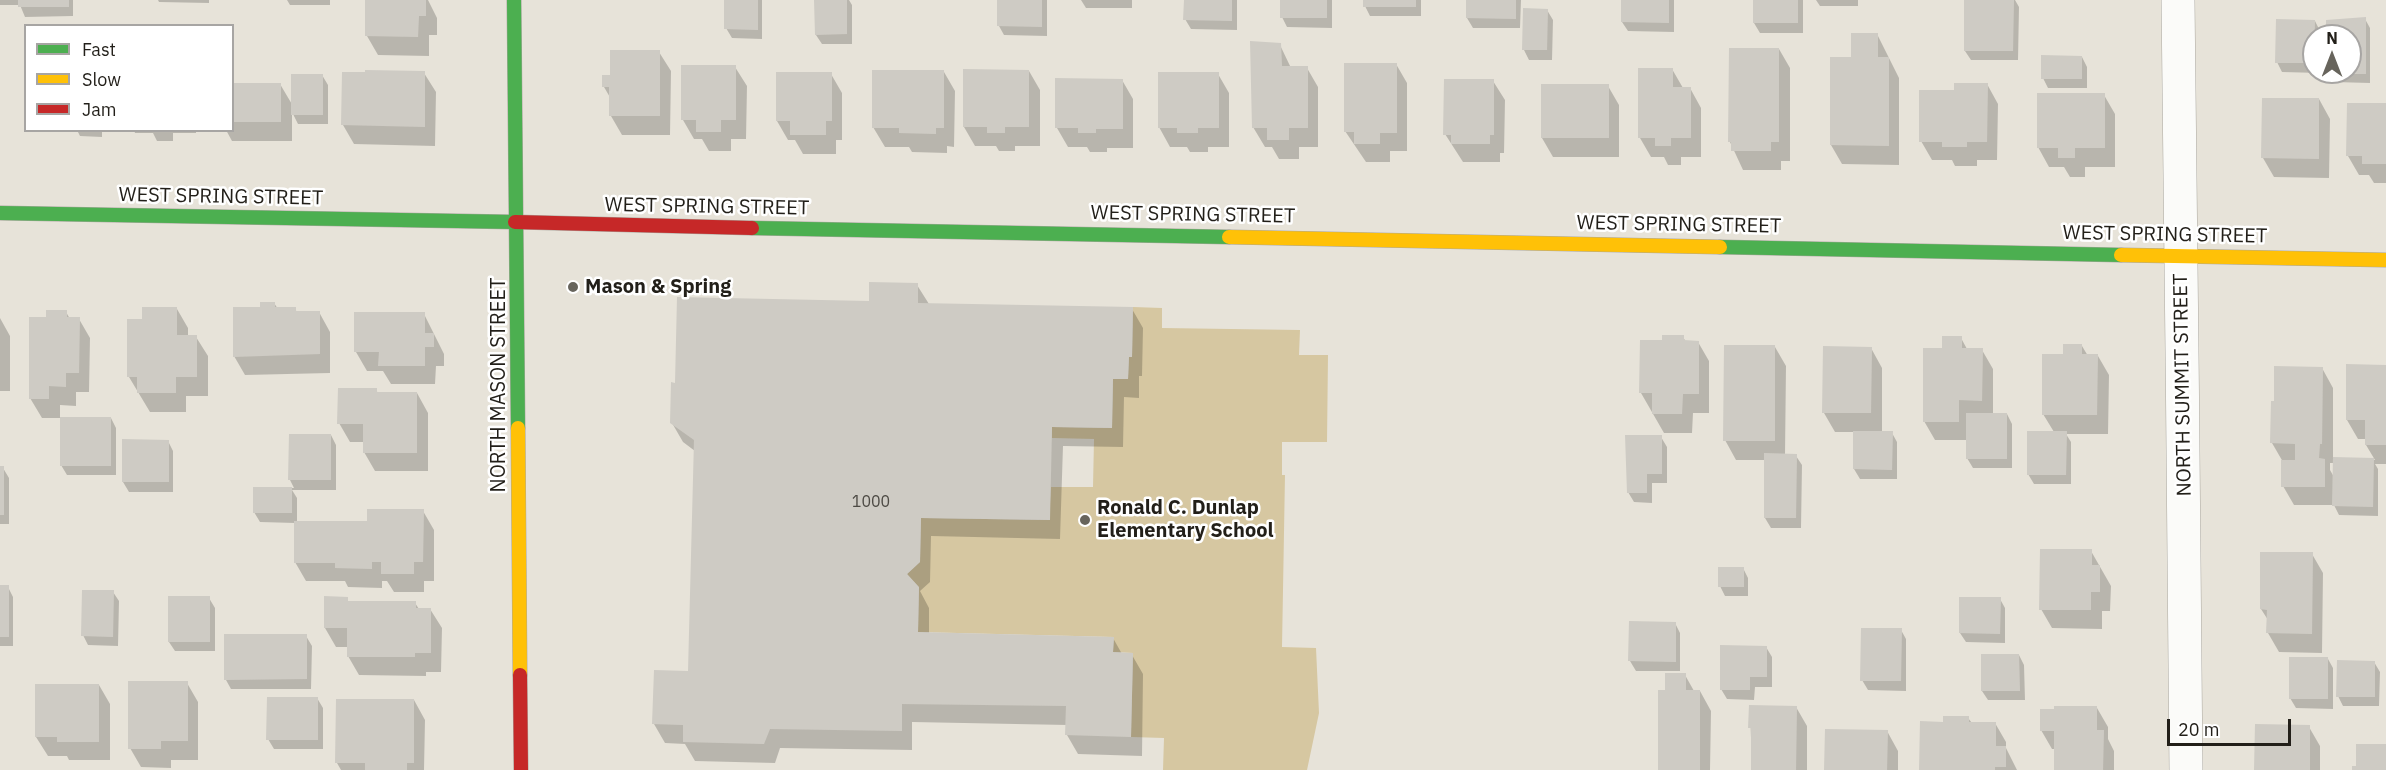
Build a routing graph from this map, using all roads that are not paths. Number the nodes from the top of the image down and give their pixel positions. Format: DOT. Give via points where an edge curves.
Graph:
graph roads {
  1 [pos="514,0"];
  2 [pos="2178,0"];
  3 [pos="0,213"];
  4 [pos="516,221"];
  5 [pos="2180,254"];
  6 [pos="2386,260"];
  7 [pos="521,770"];
  8 [pos="2186,770"];
  1 -- 4 [label="street, NORTH MASON STREET"];
  2 -- 5 [label="street, NORTH SUMMIT STREET"];
  3 -- 4 [label="street, WEST SPRING STREET"];
  4 -- 5 [label="street, WEST SPRING STREET"];
  4 -- 7 [label="street, NORTH MASON STREET"];
  5 -- 6 [label="street, WEST SPRING STREET"];
  5 -- 8 [label="street, NORTH SUMMIT STREET"];
}
